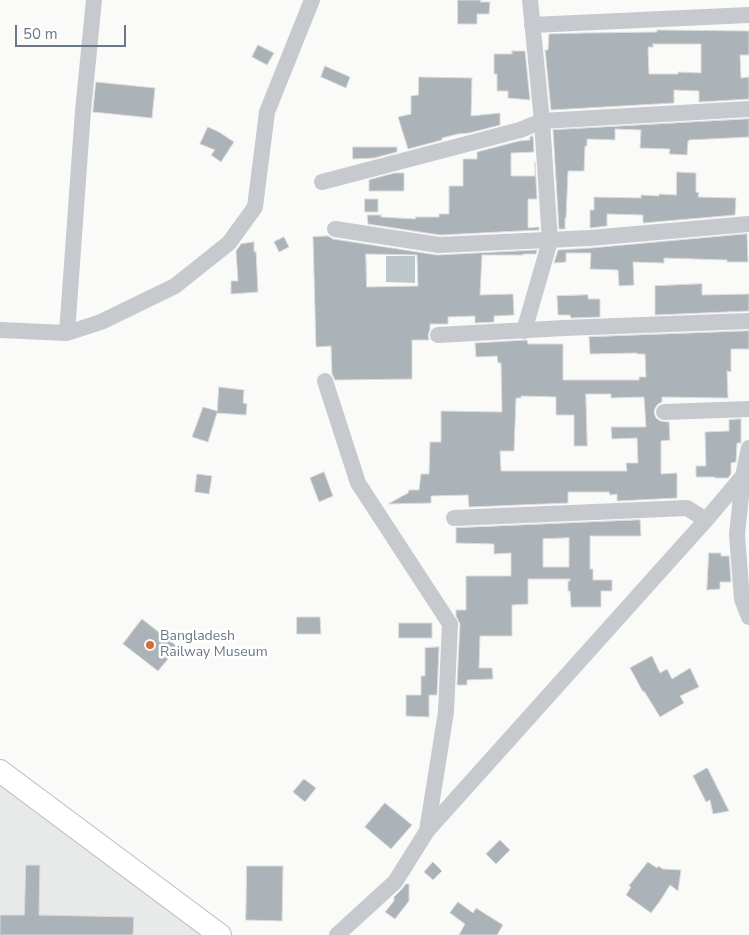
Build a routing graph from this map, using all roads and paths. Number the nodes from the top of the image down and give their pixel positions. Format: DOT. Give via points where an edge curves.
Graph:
graph roads {
  1 [pos="94,0"];
  2 [pos="312,0"];
  3 [pos="530,0"];
  4 [pos="749,14"];
  5 [pos="532,24"];
  6 [pos="749,109"];
  7 [pos="542,121"];
  8 [pos="322,182"];
  9 [pos="749,224"];
  10 [pos="335,230"];
  11 [pos="550,241"];
  12 [pos="749,321"];
  13 [pos="0,330"];
  14 [pos="524,331"];
  15 [pos="67,333"];
  16 [pos="438,335"];
  17 [pos="325,381"];
  18 [pos="749,409"];
  19 [pos="664,412"];
  20 [pos="749,450"];
  21 [pos="743,476"];
  22 [pos="740,501"];
  23 [pos="720,502"];
  24 [pos="687,508"];
  25 [pos="454,518"];
  26 [pos="706,520"];
  27 [pos="749,617"];
  28 [pos="0,772"];
  29 [pos="427,831"];
  30 [pos="220,935"];
  31 [pos="337,935"];
  1 -- 15 [label="street"];
  2 -- 15 [label="street" via="267,112 255,207 229,243 175,286 102,322"];
  3 -- 5 [label="street"];
  4 -- 5 [label="street"];
  5 -- 7 [label="street"];
  6 -- 7 [label="street"];
  7 -- 8 [label="street" via="520,130"];
  7 -- 11 [label="street"];
  9 -- 11 [label="street"];
  10 -- 11 [label="street" via="439,245"];
  11 -- 14 [label="street"];
  12 -- 14 [label="street"];
  13 -- 15 [label="street"];
  14 -- 16 [label="street"];
  17 -- 29 [label="street" via="358,483 450,624 446,712"];
  18 -- 19 [label="street"];
  20 -- 21 [label="street"];
  21 -- 22 [label="street"];
  21 -- 23 [label="street"];
  22 -- 23 [label="street"];
  22 -- 27 [label="street" via="737,535 742,600"];
  23 -- 24 [label="street"];
  23 -- 26 [label="street"];
  24 -- 25 [label="street"];
  24 -- 26 [label="street"];
  26 -- 29 [label="street"];
  28 -- 30 [label="main road"];
  29 -- 31 [label="street" via="395,882"];
}
